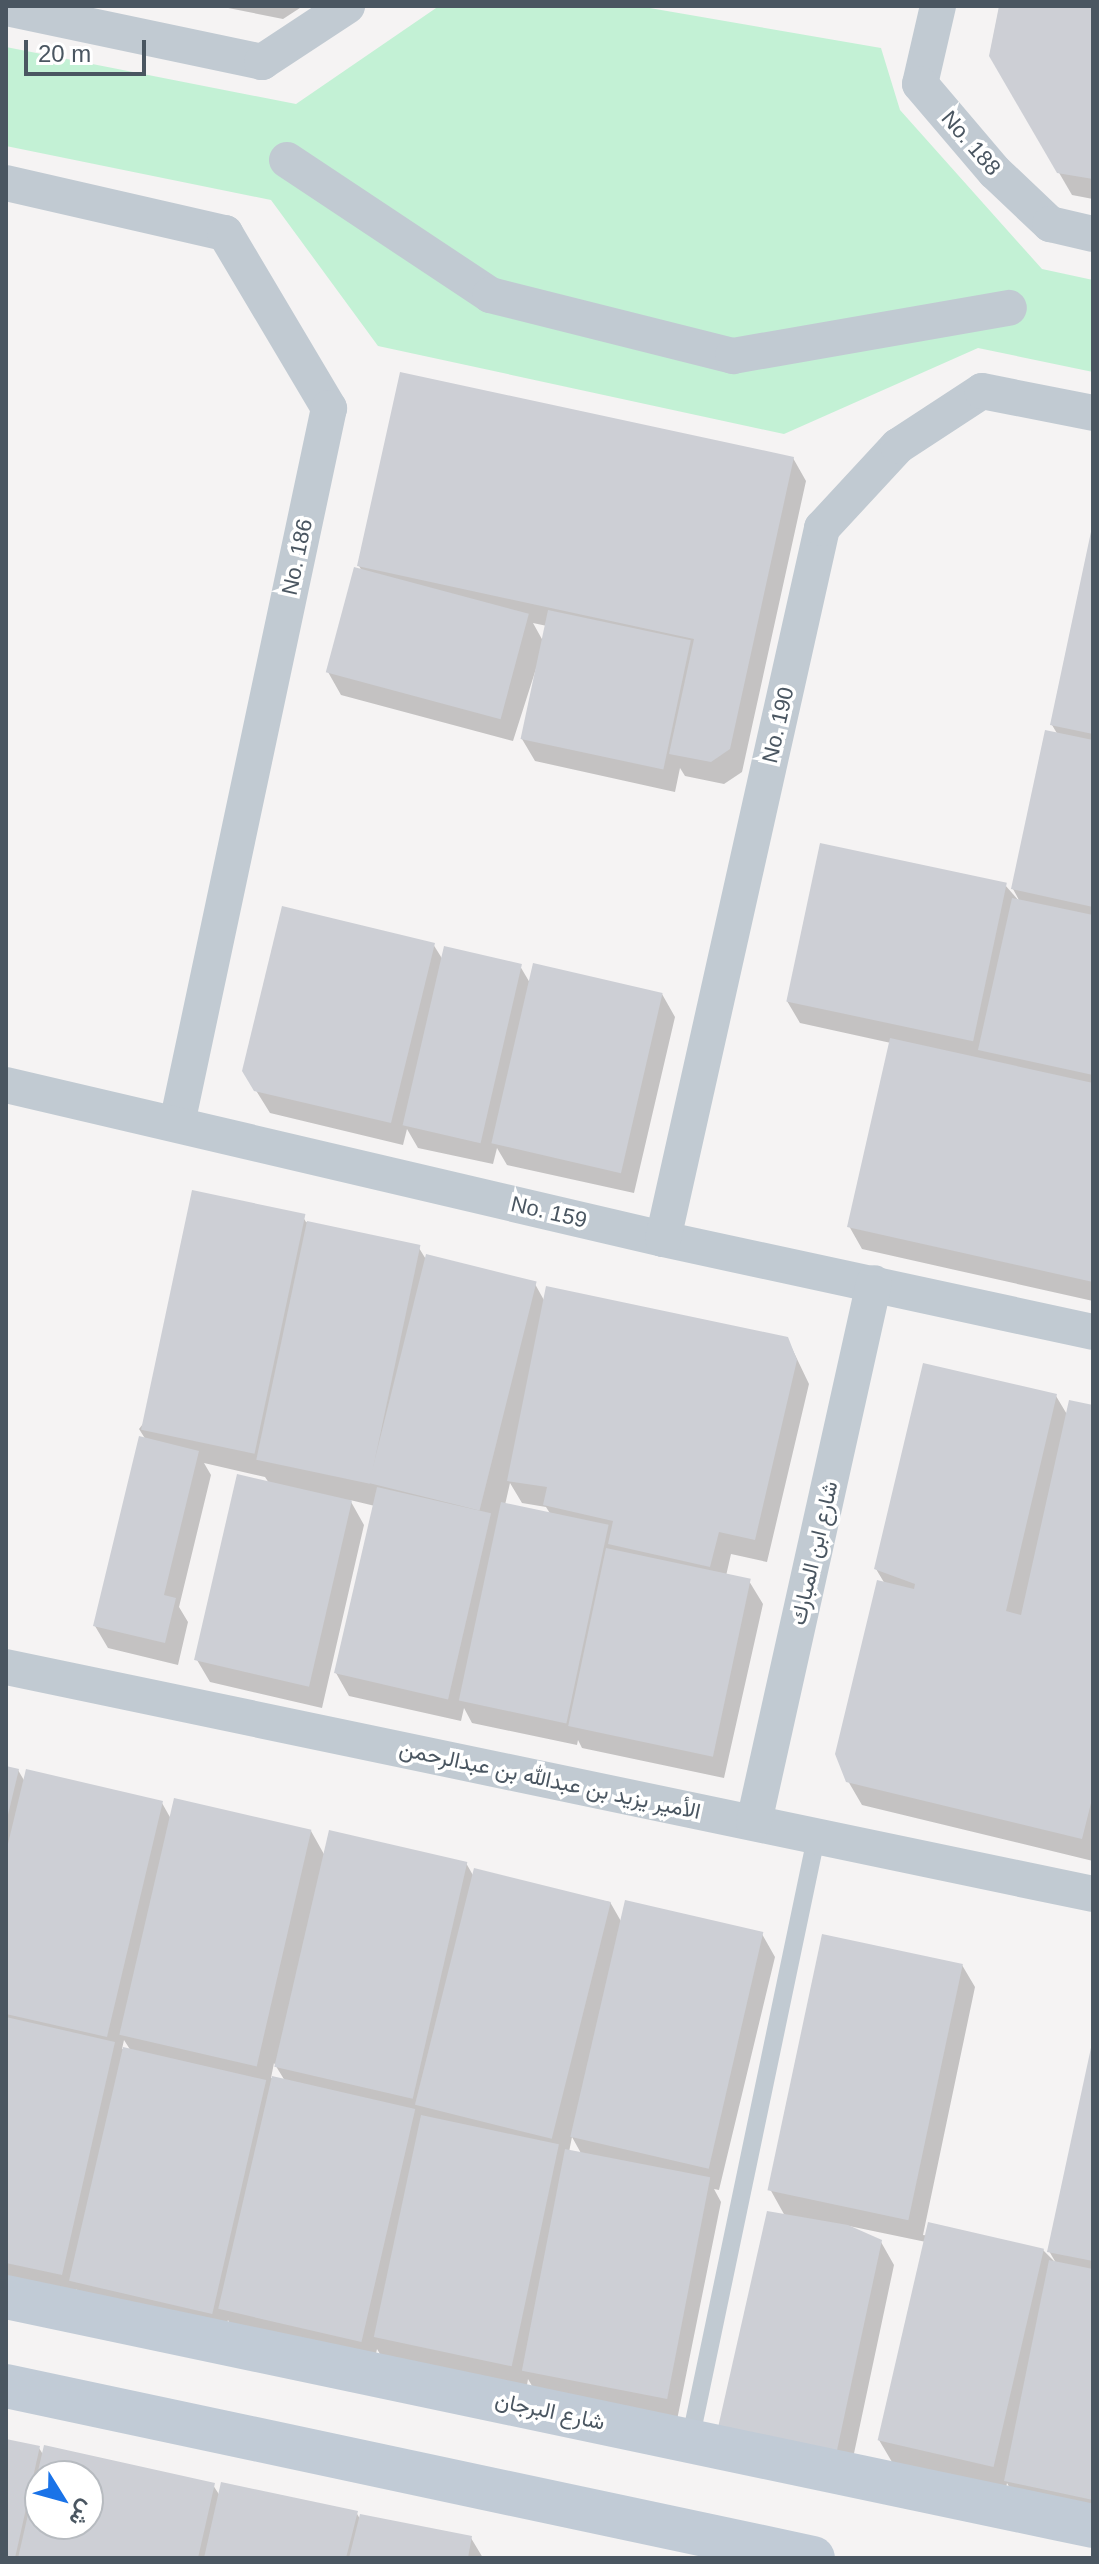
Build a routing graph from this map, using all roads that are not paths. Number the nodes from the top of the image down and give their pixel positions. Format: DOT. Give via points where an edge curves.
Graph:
graph roads {
  1 [pos="347,6"];
  2 [pos="938,6"];
  3 [pos="6,8"];
  4 [pos="287,160"];
  5 [pos="6,183"];
  6 [pos="1093,234"];
  7 [pos="1009,308"];
  8 [pos="1093,413"];
  9 [pos="6,1085"];
  10 [pos="177,1124"];
  11 [pos="663,1239"];
  12 [pos="874,1283"];
  13 [pos="1093,1332"];
  14 [pos="6,1667"];
  15 [pos="754,1822"];
  16 [pos="817,1833"];
  17 [pos="1093,1894"];
  18 [pos="6,2297"];
  19 [pos="6,2386"];
  20 [pos="690,2441"];
  21 [pos="1093,2526"];
  22 [pos="813,2558"];
  1 -- 3 [label="street" via="262,62"];
  2 -- 6 [label="street, No. 188" via="920,84 995,172 1050,224"];
  4 -- 7 [label="street" via="490,295 733,356"];
  5 -- 10 [label="street, No. 186" via="225,233 329,408"];
  8 -- 11 [label="street, No. 190" via="982,391 898,446 822,528"];
  9 -- 10 [label="street, No. 159"];
  10 -- 11 [label="street, No. 159"];
  11 -- 12 [label="street, No. 159"];
  12 -- 13 [label="street, No. 159"];
  12 -- 15 [label="street, شارع ابن المبارك"];
  14 -- 15 [label="street, الأمير يزيد بن عبدالله بن عبدالرحمن"];
  15 -- 16 [label="street, الأمير يزيد بن عبدالله بن عبدالرحمن"];
  16 -- 17 [label="street, الأمير يزيد بن عبدالله بن عبدالرحمن"];
  16 -- 20 [label="lane"];
  18 -- 20 [label="street, شارع البرجان"];
  19 -- 22 [label="street"];
  20 -- 21 [label="street, شارع البرجان"];
}
